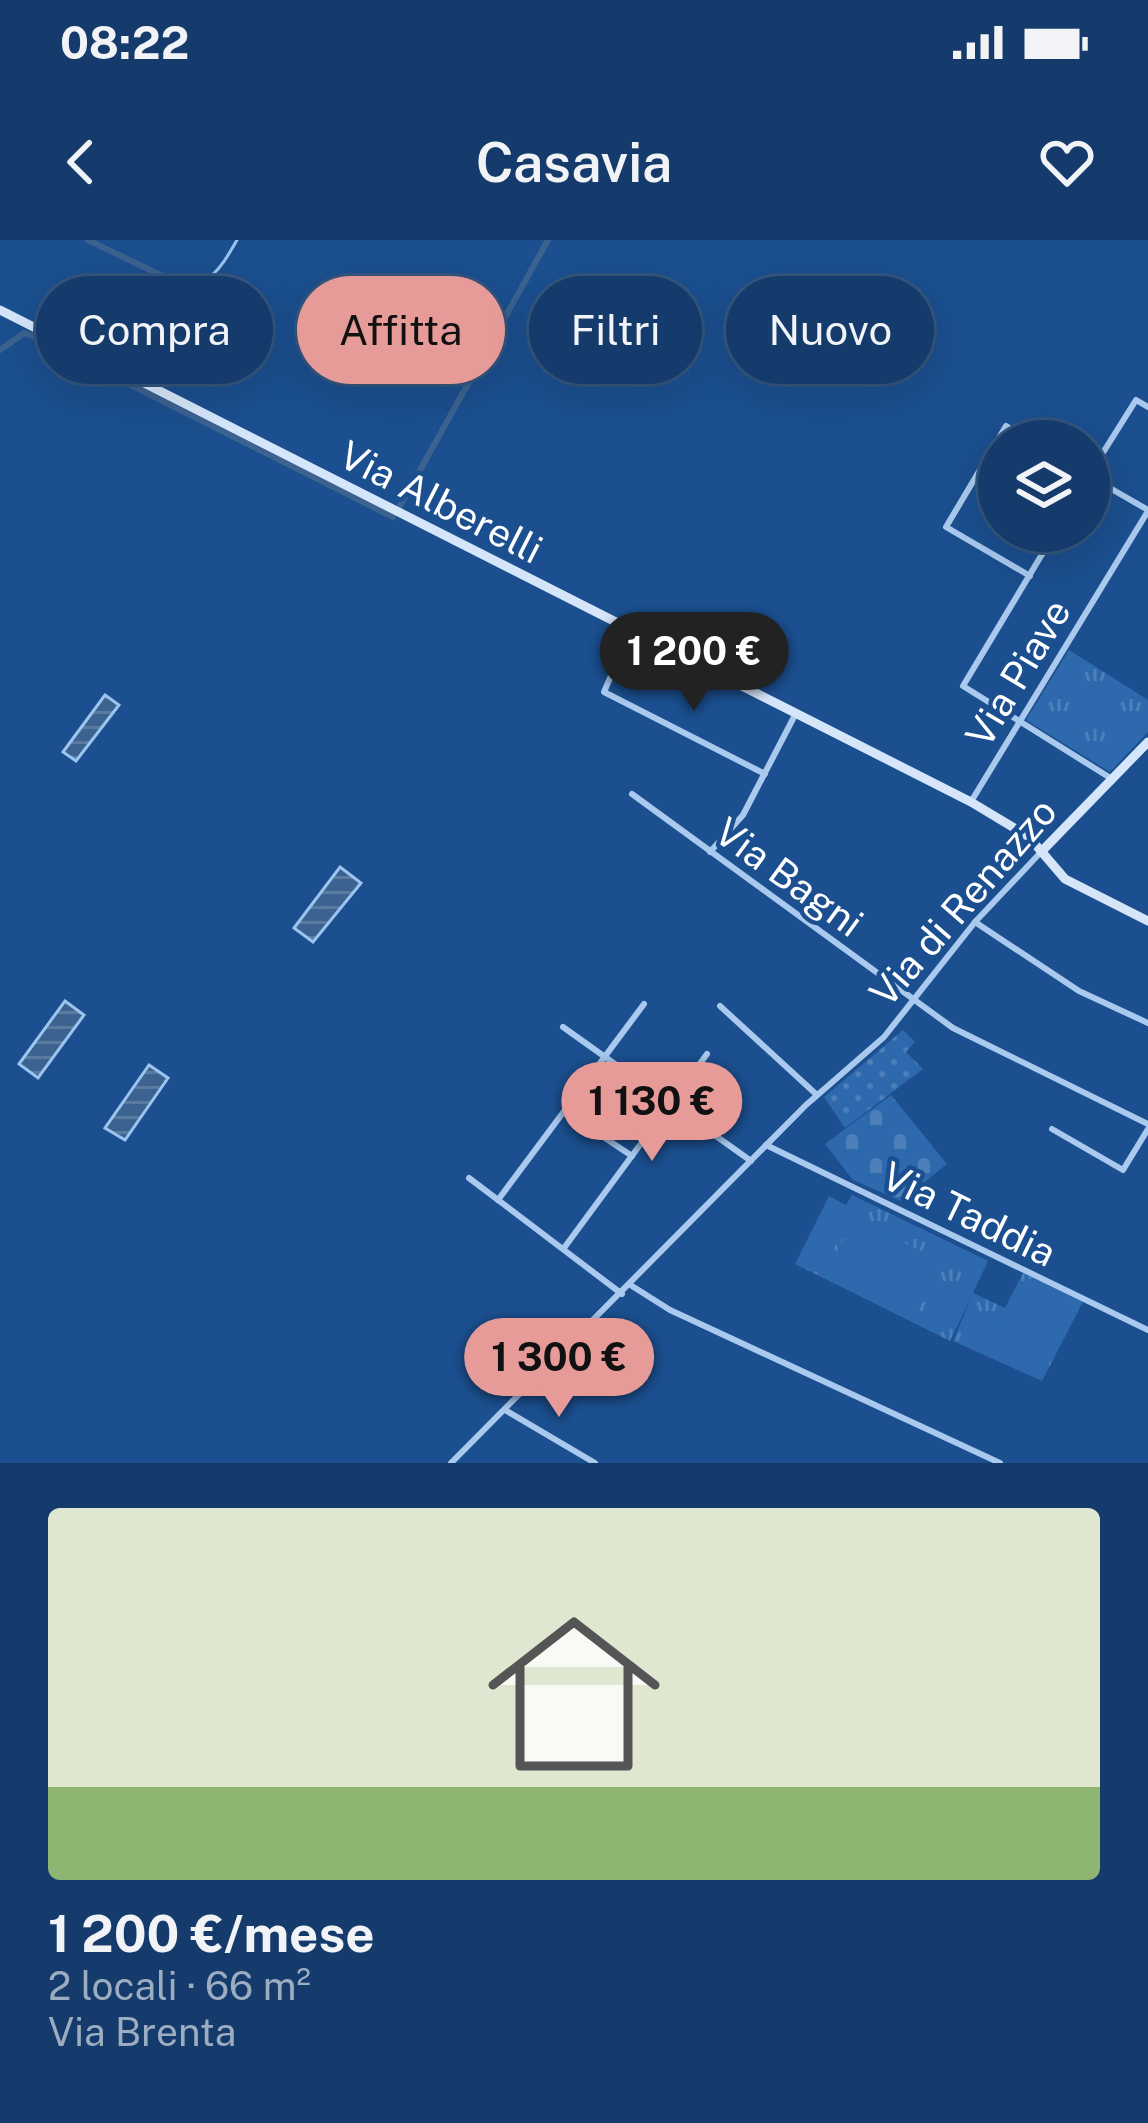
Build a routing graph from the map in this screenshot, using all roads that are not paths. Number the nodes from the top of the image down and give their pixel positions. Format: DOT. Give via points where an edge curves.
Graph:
graph roads {
  1 [pos="0,310"];
  2 [pos="1148,407"];
  3 [pos="1110,436"];
  4 [pos="978,472"];
  5 [pos="1110,488"];
  6 [pos="1148,511"];
  7 [pos="978,545"];
  8 [pos="990,552"];
  9 [pos="1044,552"];
  10 [pos="1030,575"];
  11 [pos="630,632"];
  12 [pos="795,715"];
  13 [pos="1020,722"];
  14 [pos="1148,742"];
  15 [pos="765,774"];
  16 [pos="1112,779"];
  17 [pos="632,794"];
  18 [pos="971,802"];
  19 [pos="710,852"];
  20 [pos="1041,852"];
  21 [pos="1148,921"];
  22 [pos="975,922"];
  23 [pos="914,1003"];
  24 [pos="644,1004"];
  25 [pos="720,1006"];
  26 [pos="1148,1023"];
  27 [pos="563,1027"];
  28 [pos="707,1054"];
  29 [pos="607,1058"];
  30 [pos="817,1095"];
  31 [pos="671,1102"];
  32 [pos="566,1112"];
  33 [pos="1148,1126"];
  34 [pos="1052,1129"];
  35 [pos="766,1145"];
  36 [pos="632,1156"];
  37 [pos="752,1161"];
  38 [pos="469,1178"];
  39 [pos="498,1200"];
  40 [pos="564,1248"];
  41 [pos="632,1286"];
  42 [pos="622,1294"];
  43 [pos="1148,1330"];
  44 [pos="504,1409"];
  45 [pos="451,1463"];
  46 [pos="595,1463"];
  47 [pos="1000,1463"];
  1 -- 11 [label="street, Via Alberelli"];
  2 -- 3 [label="street" via="1136,400"];
  4 -- 7 [label="street" via="946,527"];
  5 -- 6 [label="street"];
  6 -- 13 [label="street, Via Piave"];
  8 -- 10 [label="street"];
  9 -- 10 [label="street"];
  10 -- 13 [label="street" via="963,686"];
  11 -- 12 [label="street, Via Alberelli"];
  11 -- 15 [label="street" via="604,692"];
  12 -- 15 [label="street"];
  12 -- 18 [label="street, Via Alberelli"];
  13 -- 16 [label="street"];
  13 -- 18 [label="street, Via Piave"];
  14 -- 16 [label="street, Via di Renazzo"];
  15 -- 19 [label="street"];
  16 -- 20 [label="street, Via di Renazzo"];
  17 -- 19 [label="street, Via Bagni"];
  18 -- 20 [label="street, Via Alberelli"];
  19 -- 23 [label="street, Via Bagni"];
  20 -- 21 [label="street, Via Alberelli" via="1065,879"];
  20 -- 22 [label="street, Via di Renazzo"];
  22 -- 23 [label="street, Via di Renazzo"];
  22 -- 26 [label="street" via="1061,980"];
  23 -- 30 [label="street, Via di Renazzo"];
  23 -- 33 [label="street, Via Bagni"];
  24 -- 29 [label="street"];
  25 -- 30 [label="street"];
  27 -- 29 [label="street"];
  28 -- 31 [label="street"];
  29 -- 31 [label="street"];
  29 -- 32 [label="street"];
  30 -- 35 [label="street, Via di Renazzo"];
  31 -- 36 [label="street"];
  31 -- 37 [label="street"];
  32 -- 36 [label="street"];
  32 -- 39 [label="street"];
  33 -- 34 [label="street" via="1124,1170"];
  35 -- 37 [label="street, Via di Renazzo"];
  35 -- 43 [label="street, Via Taddia"];
  36 -- 40 [label="street"];
  37 -- 41 [label="street, Via di Renazzo"];
  38 -- 39 [label="street"];
  39 -- 40 [label="street"];
  40 -- 42 [label="street"];
  41 -- 42 [label="street, Via di Renazzo"];
  41 -- 47 [label="street"];
  42 -- 44 [label="street, Via di Renazzo"];
  44 -- 45 [label="street, Via di Renazzo"];
  44 -- 46 [label="street"];
}
